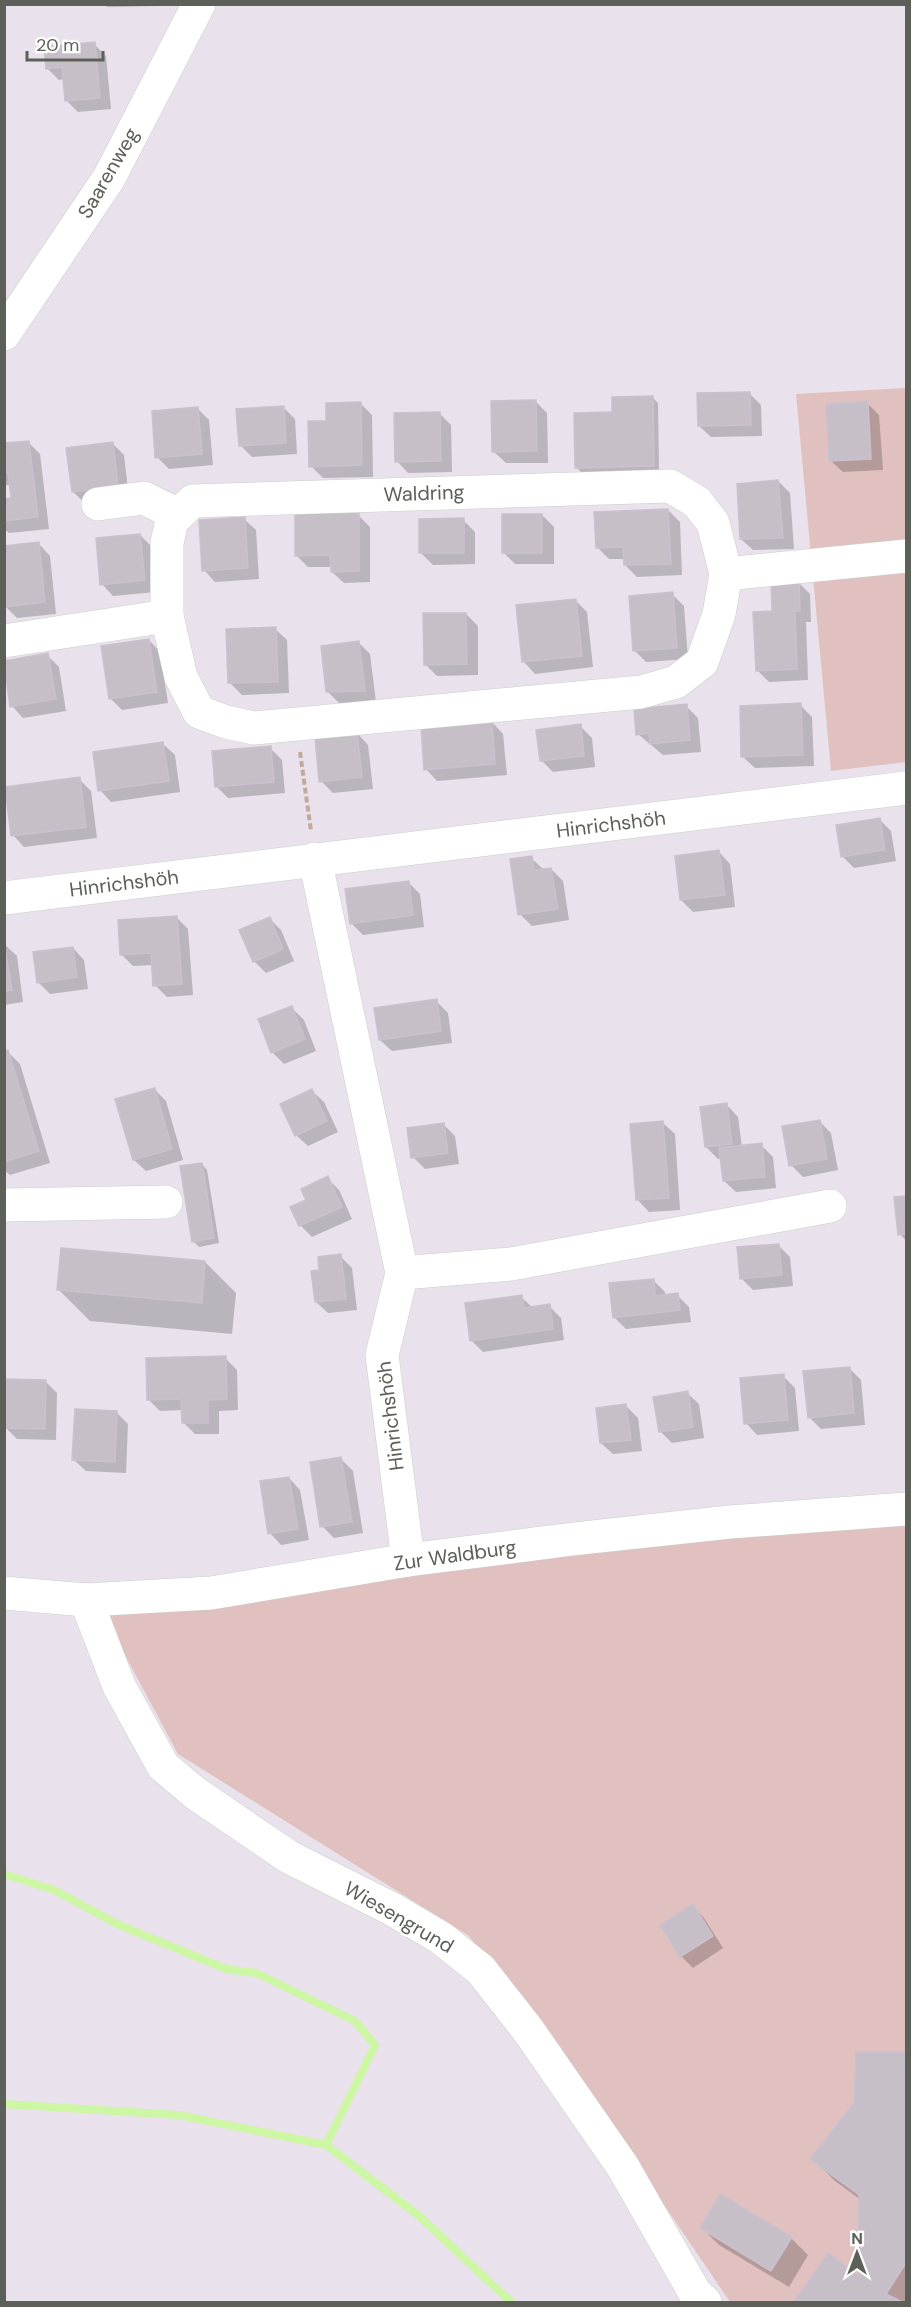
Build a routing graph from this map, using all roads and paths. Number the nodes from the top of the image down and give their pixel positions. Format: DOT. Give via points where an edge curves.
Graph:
graph roads {
  1 [pos="199,4"];
  2 [pos="4,334"];
  3 [pos="98,504"];
  4 [pos="178,515"];
  5 [pos="906,556"];
  6 [pos="726,574"];
  7 [pos="167,616"];
  8 [pos="4,642"];
  9 [pos="297,725"];
  10 [pos="906,788"];
  11 [pos="315,860"];
  12 [pos="4,898"];
  13 [pos="166,1202"];
  14 [pos="4,1205"];
  15 [pos="830,1206"];
  16 [pos="402,1273"];
  17 [pos="906,1509"];
  18 [pos="408,1560"];
  19 [pos="4,1593"];
  20 [pos="86,1600"];
  21 [pos="705,2302"];
  1 -- 2 [label="street, Saarenweg" via="109,178"];
  3 -- 4 [label="street" via="144,498"];
  4 -- 6 [label="street, Waldring" via="193,501 221,499 670,486 697,502 713,523"];
  4 -- 7 [label="street, Waldring" via="172,520 167,543"];
  5 -- 6 [label="street"];
  6 -- 9 [label="street, Waldring" via="719,614 702,662 675,682 641,692"];
  7 -- 8 [label="street"];
  7 -- 9 [label="street, Waldring" via="181,677 198,712 254,728"];
  9 -- 11 [label="path"];
  10 -- 11 [label="street, Hinrichshöh"];
  11 -- 12 [label="street, Hinrichshöh"];
  11 -- 16 [label="street, Hinrichshöh"];
  13 -- 14 [label="street"];
  15 -- 16 [label="street" via="511,1264"];
  16 -- 18 [label="street, Hinrichshöh" via="382,1355"];
  17 -- 18 [label="street, Zur Waldburg" via="730,1522"];
  18 -- 20 [label="street, Zur Waldburg" via="211,1593"];
  19 -- 20 [label="street, Zur Waldburg"];
  20 -- 21 [label="street, Wiesengrund" via="119,1686 163,1766 195,1793 289,1857 402,1915 441,1938 481,1970 528,2030 623,2167 695,2293"];
}
